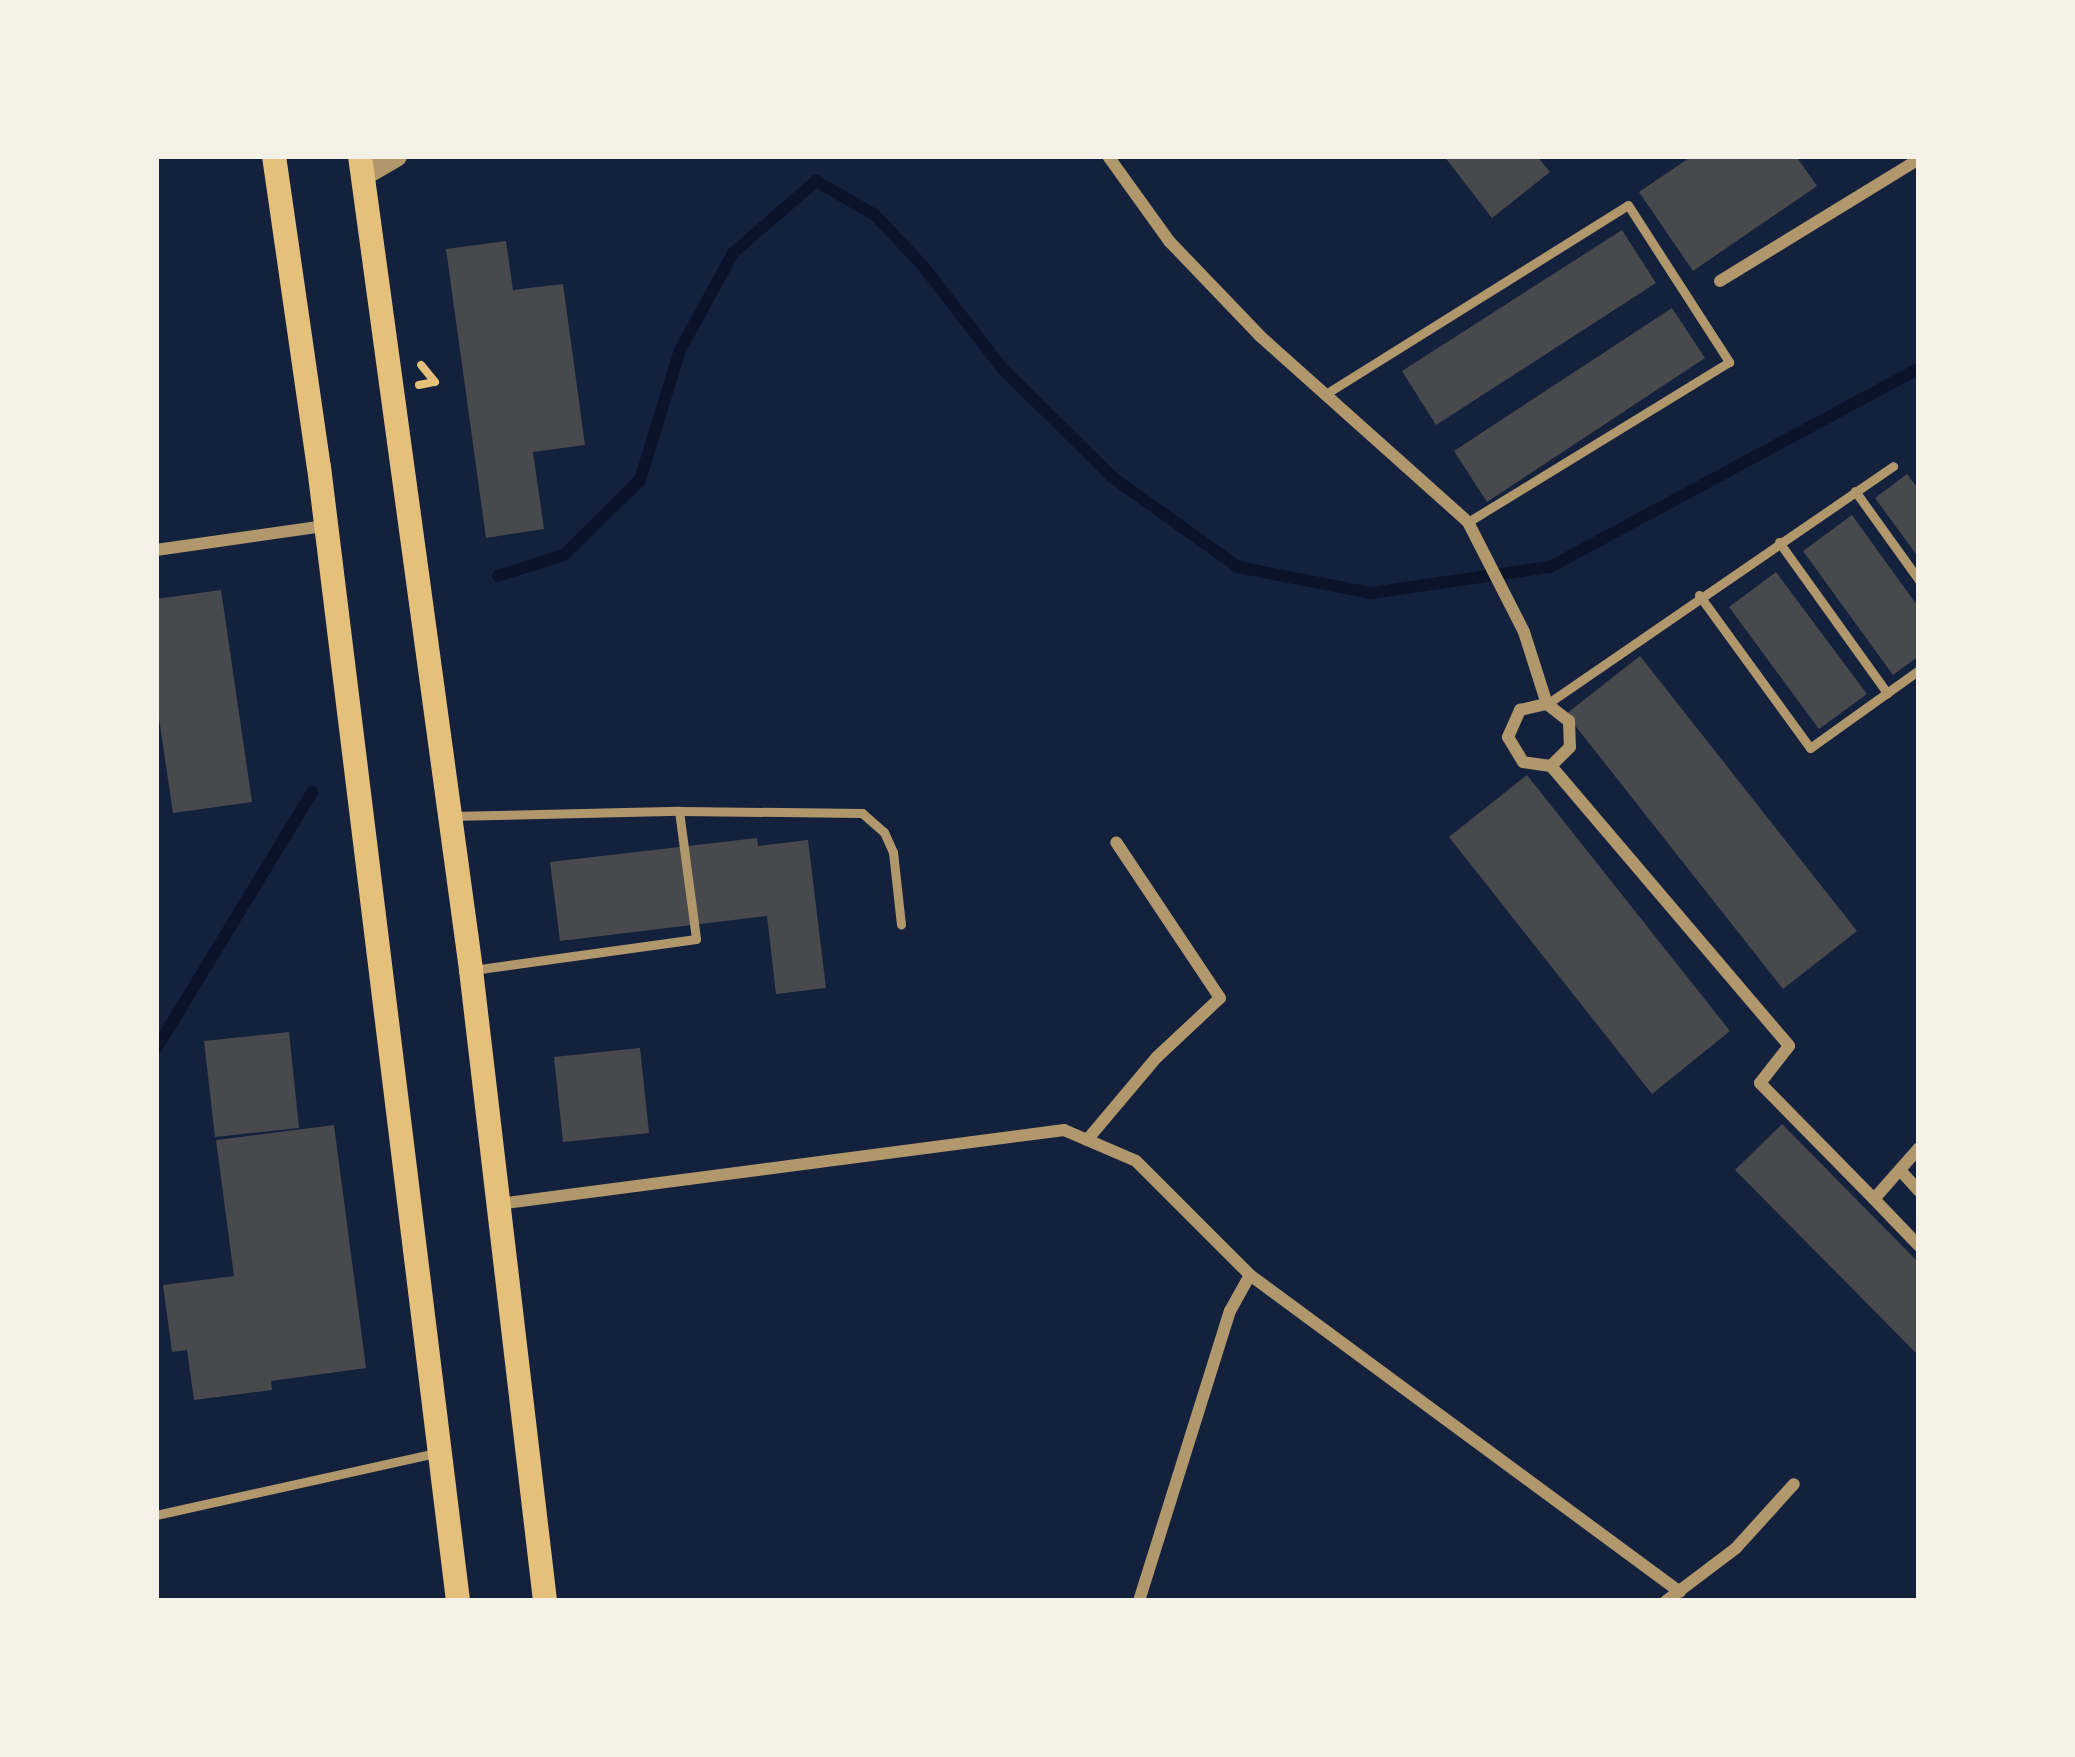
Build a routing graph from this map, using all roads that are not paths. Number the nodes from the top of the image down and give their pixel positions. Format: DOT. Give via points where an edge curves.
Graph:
graph roads {
  1 [pos="274,156"];
  2 [pos="396,156"];
  3 [pos="1108,156"];
  4 [pos="1919,159"];
  5 [pos="362,165"];
  6 [pos="1720,281"];
  7 [pos="1324,395"];
  8 [pos="1893,466"];
  9 [pos="1856,491"];
  10 [pos="1468,522"];
  11 [pos="325,526"];
  12 [pos="1779,542"];
  13 [pos="156,550"];
  14 [pos="1919,580"];
  15 [pos="1699,595"];
  16 [pos="1919,670"];
  17 [pos="1887,693"];
  18 [pos="1547,704"];
  19 [pos="1551,766"];
  20 [pos="679,811"];
  21 [pos="450,817"];
  22 [pos="1116,842"];
  23 [pos="901,926"];
  24 [pos="471,970"];
  25 [pos="1087,1140"];
  26 [pos="1919,1148"];
  27 [pos="1900,1170"];
  28 [pos="1919,1191"];
  29 [pos="1874,1199"];
  30 [pos="499,1204"];
  31 [pos="1919,1246"];
  32 [pos="1250,1275"];
  33 [pos="441,1452"];
  34 [pos="1794,1484"];
  35 [pos="156,1515"];
  36 [pos="1680,1592"];
  37 [pos="458,1601"];
  38 [pos="545,1601"];
  39 [pos="1139,1601"];
  40 [pos="1666,1601"];
  1 -- 11 [label="main road"];
  2 -- 5 [label="street"];
  3 -- 7 [label="street" via="1169,241"];
  4 -- 6 [label="street"];
  5 -- 21 [label="main road"];
  7 -- 10 [label="street"];
  7 -- 10 [label="lane" via="1628,205 1729,362"];
  8 -- 9 [label="lane"];
  9 -- 12 [label="lane"];
  9 -- 14 [label="lane"];
  10 -- 18 [label="street" via="1524,632"];
  11 -- 13 [label="street"];
  11 -- 33 [label="main road"];
  12 -- 15 [label="lane"];
  12 -- 17 [label="lane"];
  15 -- 17 [label="lane" via="1810,748"];
  15 -- 18 [label="lane"];
  16 -- 17 [label="lane"];
  18 -- 19 [label="street" via="1569,721 1570,748"];
  18 -- 19 [label="street" via="1520,710 1508,737 1523,762"];
  19 -- 29 [label="street" via="1789,1046 1760,1082"];
  20 -- 21 [label="lane"];
  20 -- 23 [label="lane" via="862,813 893,852"];
  20 -- 24 [label="lane" via="695,939"];
  21 -- 24 [label="main road"];
  22 -- 25 [label="street" via="1220,998 1156,1057"];
  24 -- 30 [label="main road"];
  25 -- 30 [label="street" via="1064,1130"];
  25 -- 32 [label="street" via="1136,1161"];
  26 -- 27 [label="street"];
  27 -- 28 [label="street"];
  27 -- 29 [label="street"];
  29 -- 31 [label="street"];
  30 -- 38 [label="main road"];
  32 -- 36 [label="street"];
  32 -- 39 [label="street" via="1230,1311"];
  33 -- 35 [label="lane"];
  33 -- 37 [label="main road"];
  34 -- 36 [label="street" via="1736,1548"];
  36 -- 40 [label="street"];
}
